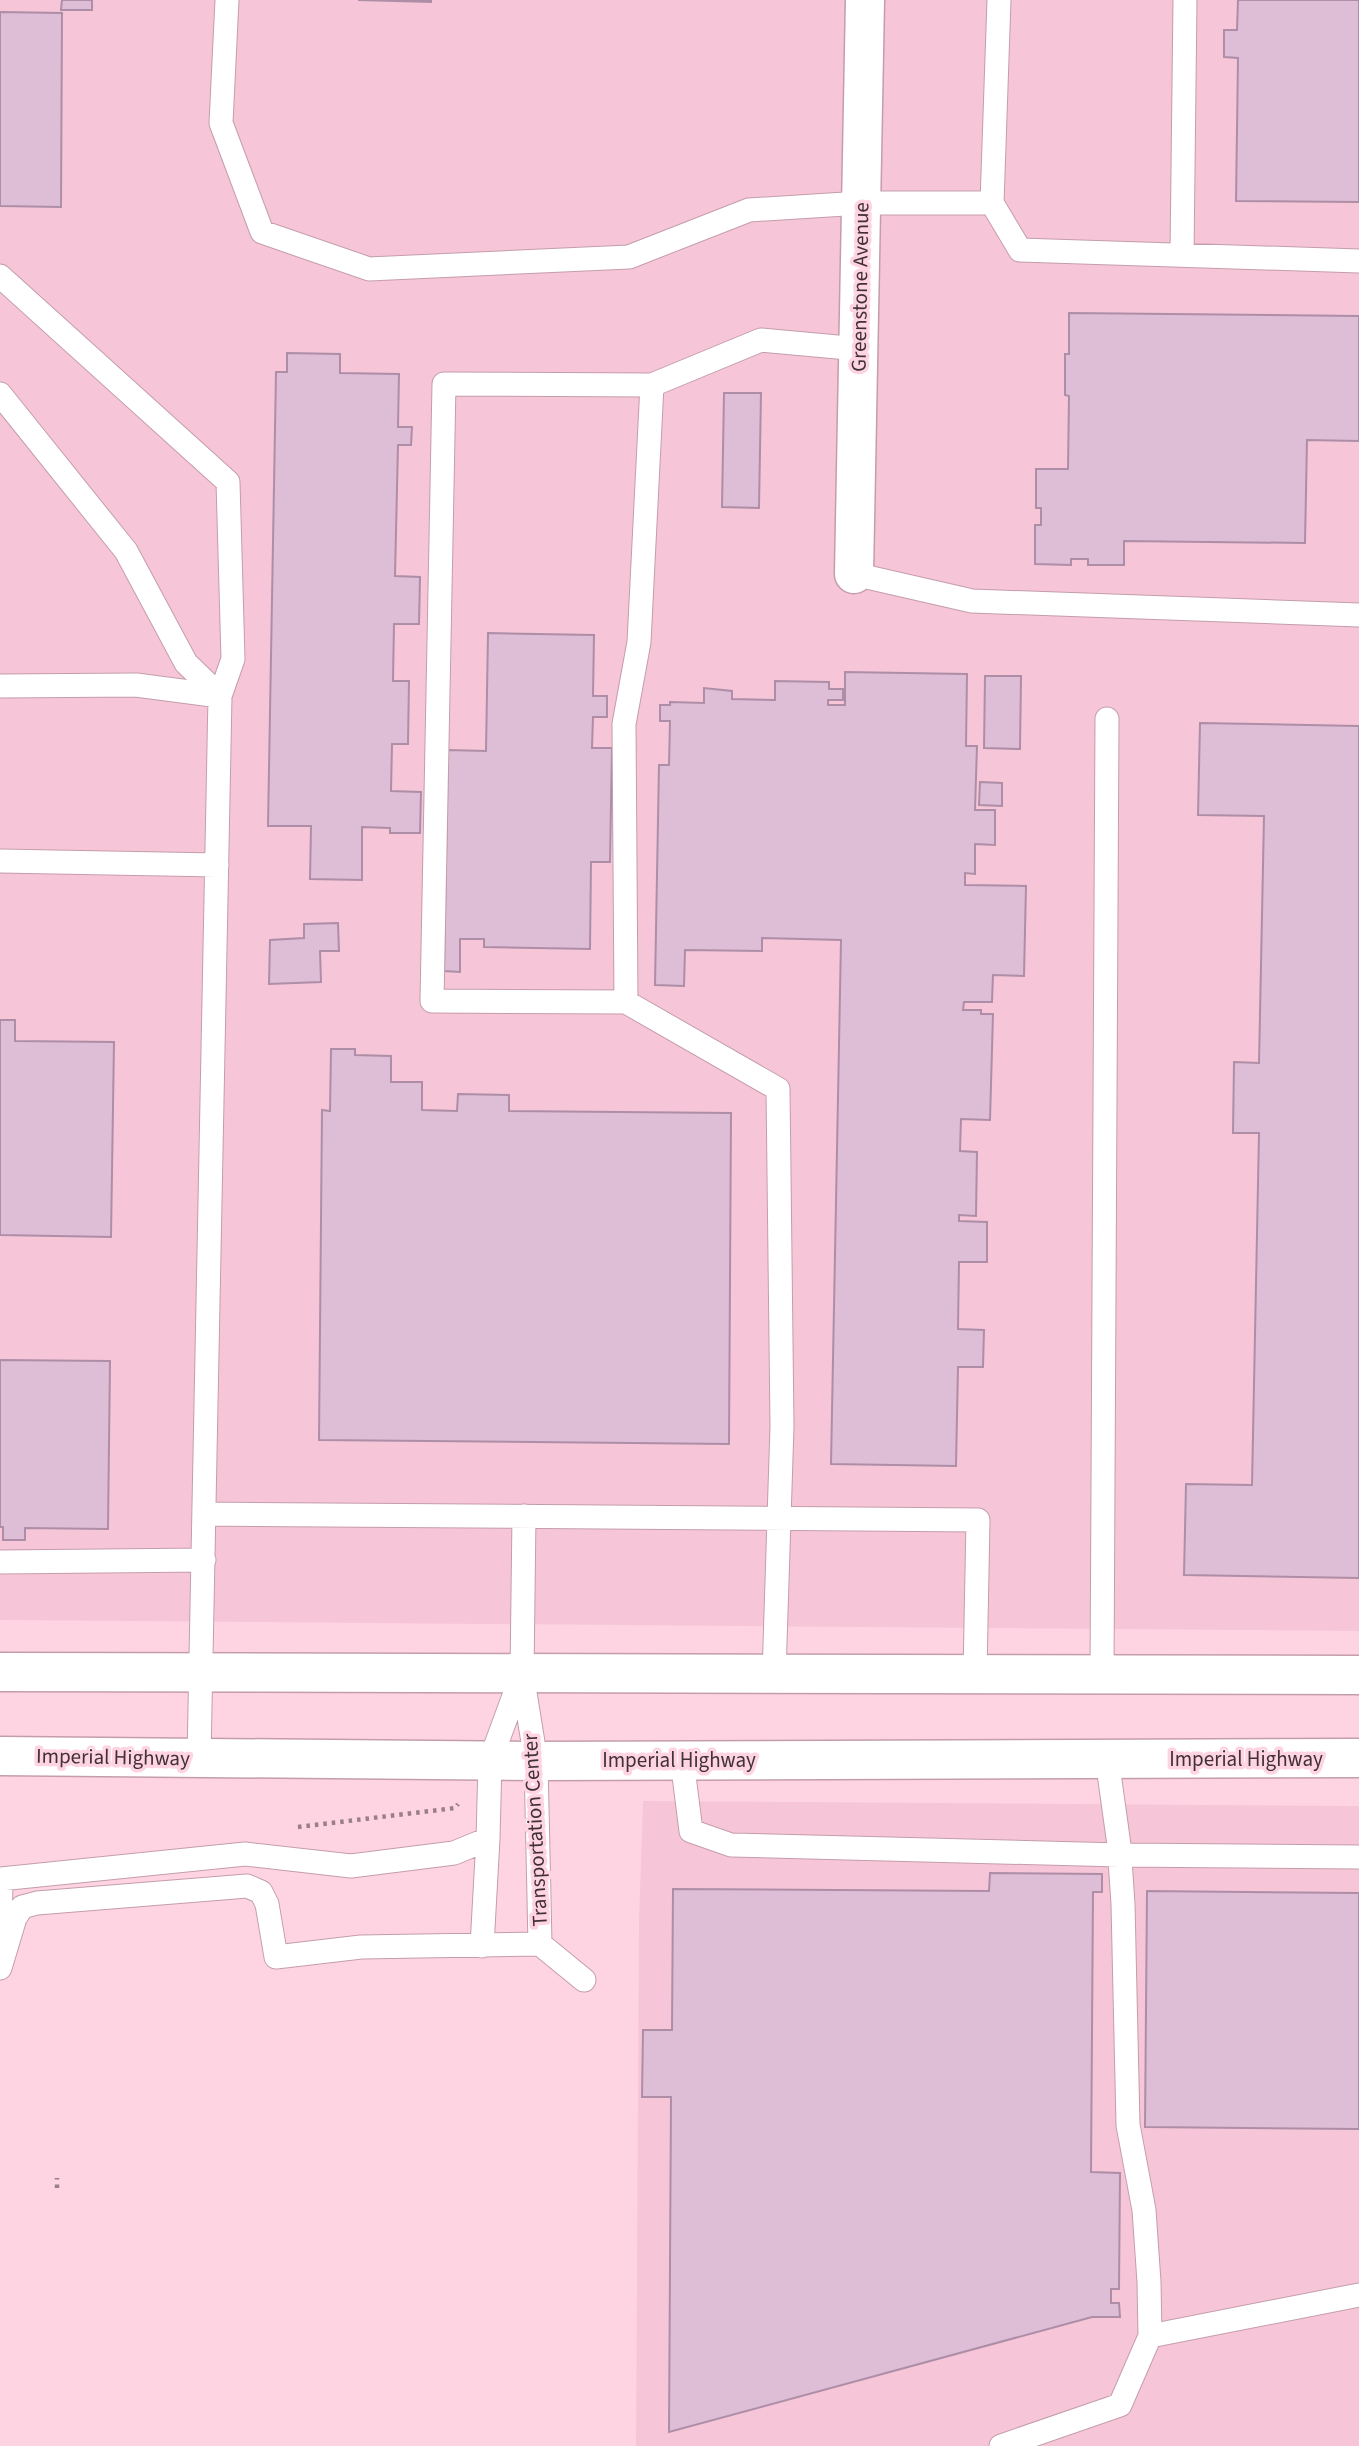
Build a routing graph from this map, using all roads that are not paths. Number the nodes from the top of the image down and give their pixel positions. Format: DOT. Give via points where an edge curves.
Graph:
graph roads {
  1 [pos="227,0"];
  2 [pos="865,0"];
  3 [pos="999,0"];
  4 [pos="1185,0"];
  5 [pos="861,202"];
  6 [pos="992,203"];
  7 [pos="1182,255"];
  8 [pos="1359,261"];
  9 [pos="0,276"];
  10 [pos="859,349"];
  11 [pos="652,385"];
  12 [pos="0,394"];
  13 [pos="854,574"];
  14 [pos="1359,615"];
  15 [pos="0,686"];
  16 [pos="220,696"];
  17 [pos="1107,719"];
  18 [pos="0,861"];
  19 [pos="216,865"];
  20 [pos="626,1002"];
  21 [pos="205,1514"];
  22 [pos="524,1516"];
  23 [pos="779,1517"];
  24 [pos="204,1560"];
  25 [pos="0,1562"];
  26 [pos="0,1672"];
  27 [pos="201,1674"];
  28 [pos="522,1674"];
  29 [pos="774,1675"];
  30 [pos="975,1675"];
  31 [pos="1102,1675"];
  32 [pos="1359,1675"];
  33 [pos="0,1756"];
  34 [pos="199,1758"];
  35 [pos="1359,1758"];
  36 [pos="1107,1759"];
  37 [pos="682,1760"];
  38 [pos="490,1761"];
  39 [pos="536,1761"];
  40 [pos="488,1839"];
  41 [pos="1120,1856"];
  42 [pos="1359,1857"];
  43 [pos="0,1879"];
  44 [pos="540,1944"];
  45 [pos="482,1946"];
  46 [pos="0,1947"];
  47 [pos="0,1968"];
  48 [pos="584,1980"];
  49 [pos="1359,2295"];
  50 [pos="1150,2336"];
  51 [pos="1001,2446"];
  1 -- 5 [label="lane" via="221,123 262,232 369,269 629,257 749,210"];
  2 -- 5 [label="main road, Greenstone Avenue"];
  3 -- 6 [label="lane"];
  4 -- 7 [label="lane"];
  5 -- 6 [label="lane"];
  5 -- 10 [label="main road, Greenstone Avenue"];
  6 -- 7 [label="lane" via="1020,250"];
  7 -- 8 [label="lane"];
  9 -- 16 [label="lane" via="228,482 233,659"];
  10 -- 11 [label="lane" via="761,340"];
  10 -- 13 [label="main road, Greenstone Avenue"];
  11 -- 20 [label="lane" via="639,642 624,724"];
  11 -- 20 [label="lane" via="444,384 432,1001"];
  12 -- 16 [label="lane" via="126,551 186,663"];
  13 -- 14 [label="lane" via="972,601"];
  15 -- 16 [label="lane" via="136,685"];
  16 -- 19 [label="lane"];
  17 -- 31 [label="lane"];
  18 -- 19 [label="lane"];
  19 -- 21 [label="lane"];
  20 -- 23 [label="lane" via="778,1089"];
  21 -- 22 [label="lane"];
  21 -- 24 [label="lane"];
  22 -- 23 [label="lane"];
  22 -- 28 [label="lane"];
  23 -- 29 [label="lane"];
  23 -- 30 [label="lane" via="978,1520"];
  24 -- 25 [label="lane"];
  24 -- 27 [label="lane"];
  26 -- 27 [label="main road"];
  27 -- 28 [label="main road"];
  27 -- 34 [label="lane"];
  28 -- 29 [label="main road"];
  28 -- 38 [label="lane, Transportation Center"];
  28 -- 39 [label="lane, Transportation Center"];
  29 -- 30 [label="main road"];
  30 -- 31 [label="main road"];
  31 -- 32 [label="main road"];
  33 -- 34 [label="main road, Imperial Highway"];
  34 -- 38 [label="main road, Imperial Highway"];
  35 -- 36 [label="main road, Imperial Highway"];
  36 -- 37 [label="main road, Imperial Highway"];
  36 -- 41 [label="lane"];
  37 -- 39 [label="main road, Imperial Highway"];
  37 -- 41 [label="lane" via="691,1831 731,1845"];
  38 -- 39 [label="main road, Imperial Highway"];
  38 -- 40 [label="lane, Transportation Center"];
  39 -- 44 [label="lane, Transportation Center"];
  40 -- 43 [label="lane" via="454,1853 351,1866 245,1854"];
  40 -- 45 [label="lane, Transportation Center"];
  41 -- 42 [label="lane"];
  41 -- 50 [label="lane" via="1128,2125 1144,2210"];
  43 -- 46 [label="lane"];
  44 -- 45 [label="lane, Transportation Center"];
  44 -- 48 [label="lane, Transportation Center"];
  45 -- 47 [label="lane" via="361,1947 276,1957 267,1904 261,1892 247,1886 22,1907"];
  49 -- 50 [label="lane"];
  50 -- 51 [label="lane" via="1120,2405"];
}
